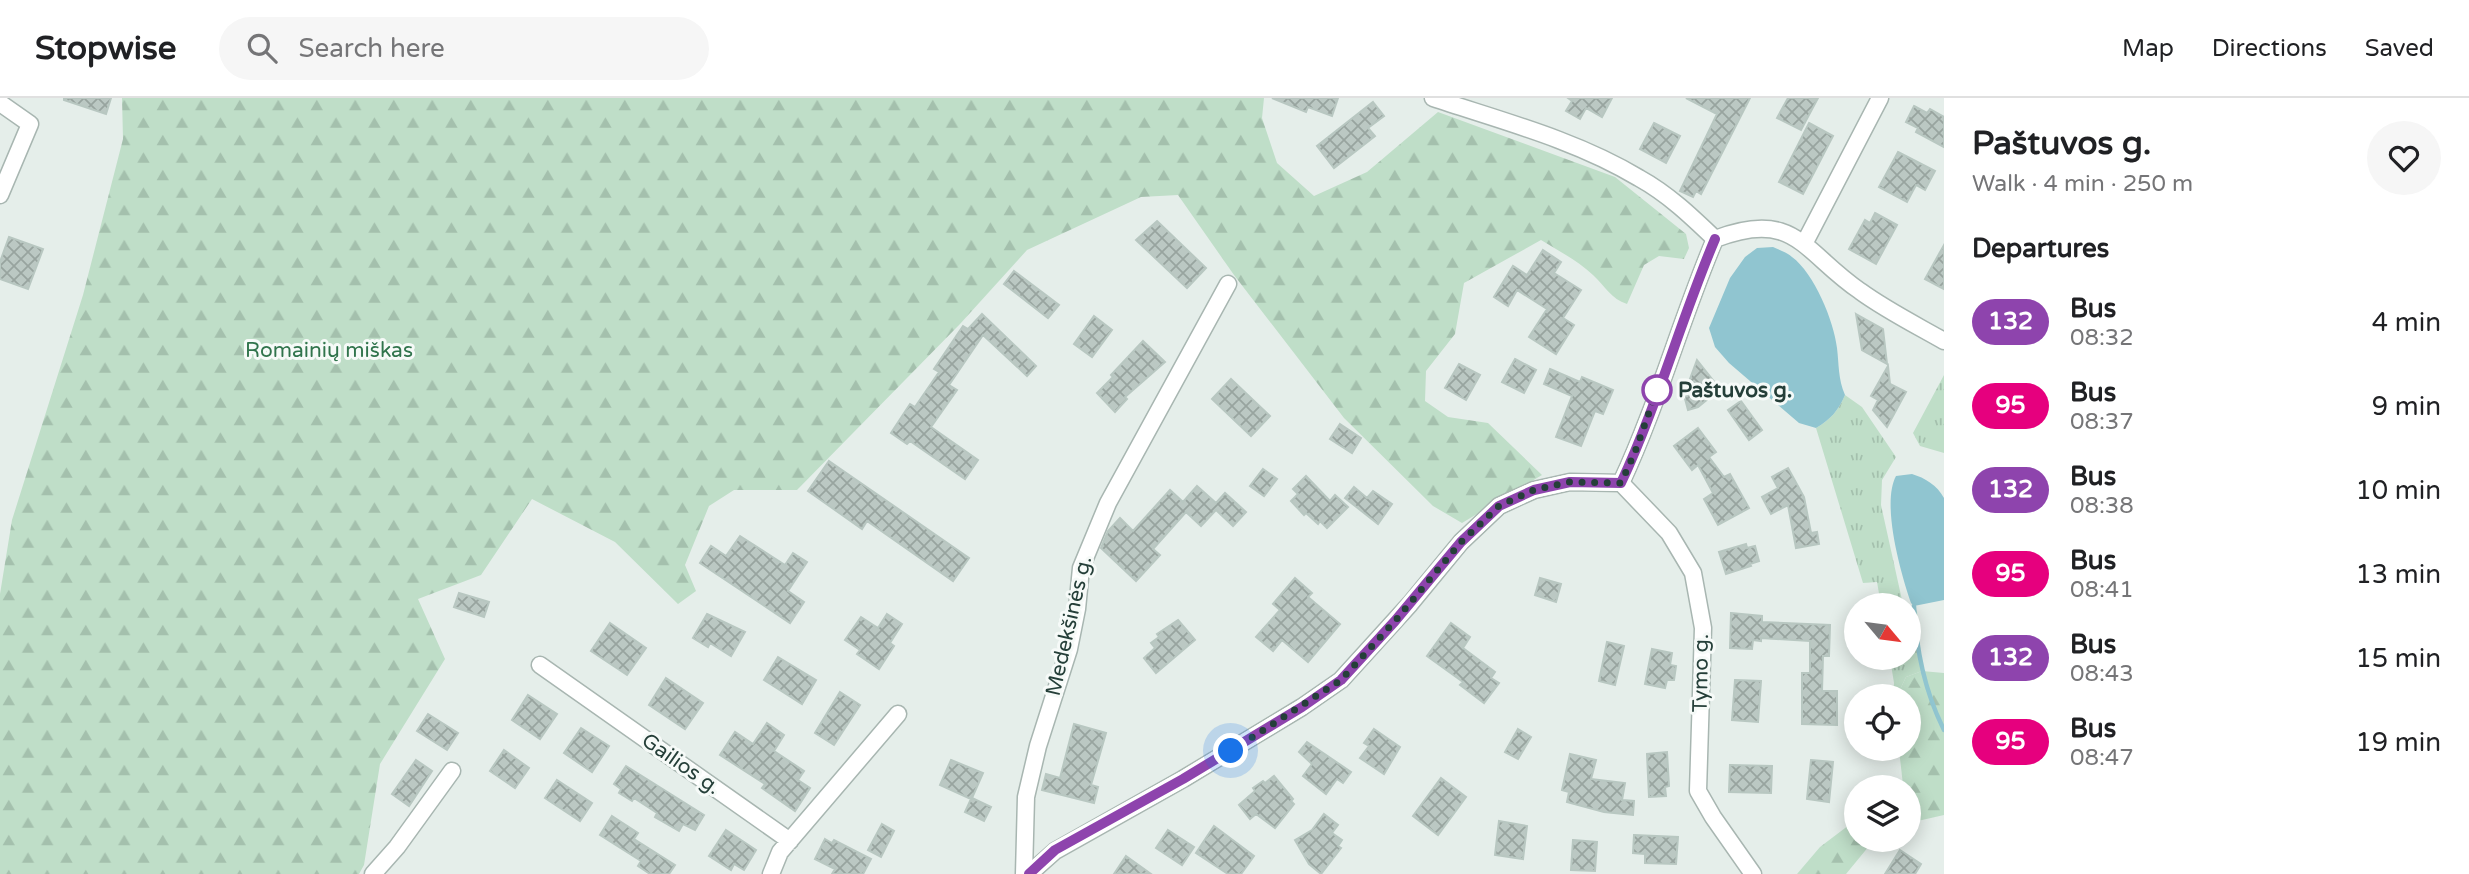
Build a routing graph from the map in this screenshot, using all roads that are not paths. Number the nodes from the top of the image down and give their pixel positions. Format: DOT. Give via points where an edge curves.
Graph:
graph roads {
  1 [pos="1433,98"];
  2 [pos="1880,98"];
  3 [pos="0,103"];
  4 [pos="0,195"];
  5 [pos="1715,239"];
  6 [pos="1804,244"];
  7 [pos="1228,284"];
  8 [pos="1944,341"];
  9 [pos="1621,483"];
  10 [pos="540,665"];
  11 [pos="898,714"];
  12 [pos="452,771"];
  13 [pos="790,841"];
  14 [pos="373,874"];
  15 [pos="771,874"];
  16 [pos="1027,874"];
  17 [pos="1753,874"];
  1 -- 5 [label="street" via="1601,157 1664,194"];
  2 -- 6 [label="street"];
  3 -- 4 [label="street" via="30,124"];
  5 -- 6 [label="street" via="1758,227 1787,232"];
  5 -- 9 [label="street"];
  6 -- 8 [label="street" via="1859,291"];
  7 -- 16 [label="street, Medekšinės g." via="1108,503 1081,568 1069,649 1026,797"];
  9 -- 16 [label="street" via="1570,482 1534,490 1499,506 1461,542 1341,680 1183,779 1055,850"];
  9 -- 17 [label="street, Tymo g." via="1669,533 1693,573 1703,628 1698,791"];
  10 -- 13 [label="street, Gailios g."];
  11 -- 13 [label="street"];
  12 -- 14 [label="street"];
  13 -- 15 [label="street"];
}
